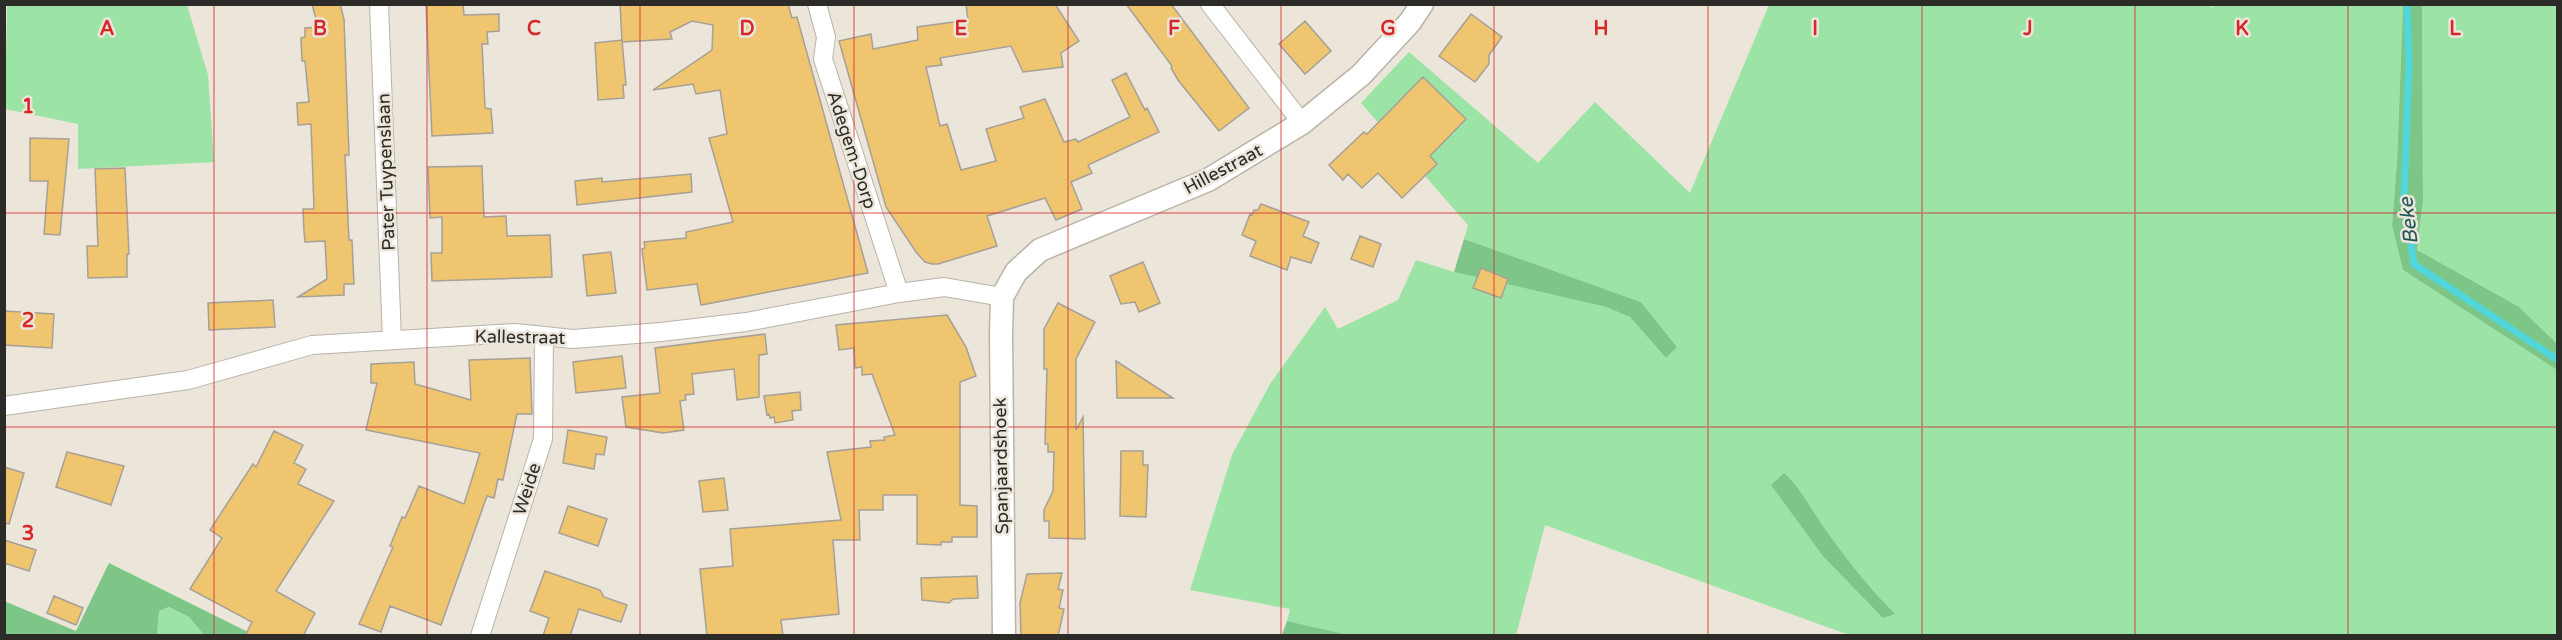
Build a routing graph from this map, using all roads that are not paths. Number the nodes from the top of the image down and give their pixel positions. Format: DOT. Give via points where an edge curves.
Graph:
graph roads {
  1 [pos="379,4"];
  2 [pos="817,4"];
  3 [pos="1210,4"];
  4 [pos="1422,4"];
  5 [pos="1302,123"];
  6 [pos="899,293"];
  7 [pos="1002,297"];
  8 [pos="543,338"];
  9 [pos="392,340"];
  10 [pos="4,406"];
  11 [pos="480,636"];
  12 [pos="1004,636"];
  1 -- 9 [label="street, Pater Tuypenslaan"];
  2 -- 6 [label="street, Adegem-Dorp" via="826,37 823,59"];
  3 -- 5 [label="street"];
  4 -- 5 [label="street, Hillestraat" via="1361,75"];
  5 -- 7 [label="street, Hillestraat" via="1208,180 1040,250 1016,272"];
  6 -- 7 [label="street, Kallestraat" via="944,287"];
  6 -- 8 [label="street, Kallestraat" via="725,325"];
  7 -- 12 [label="street, Spanjaardshoek"];
  8 -- 9 [label="street, Kallestraat" via="515,333"];
  8 -- 11 [label="street, Weide" via="543,439"];
  9 -- 10 [label="street, Kallestraat" via="312,345 188,380"];
}
